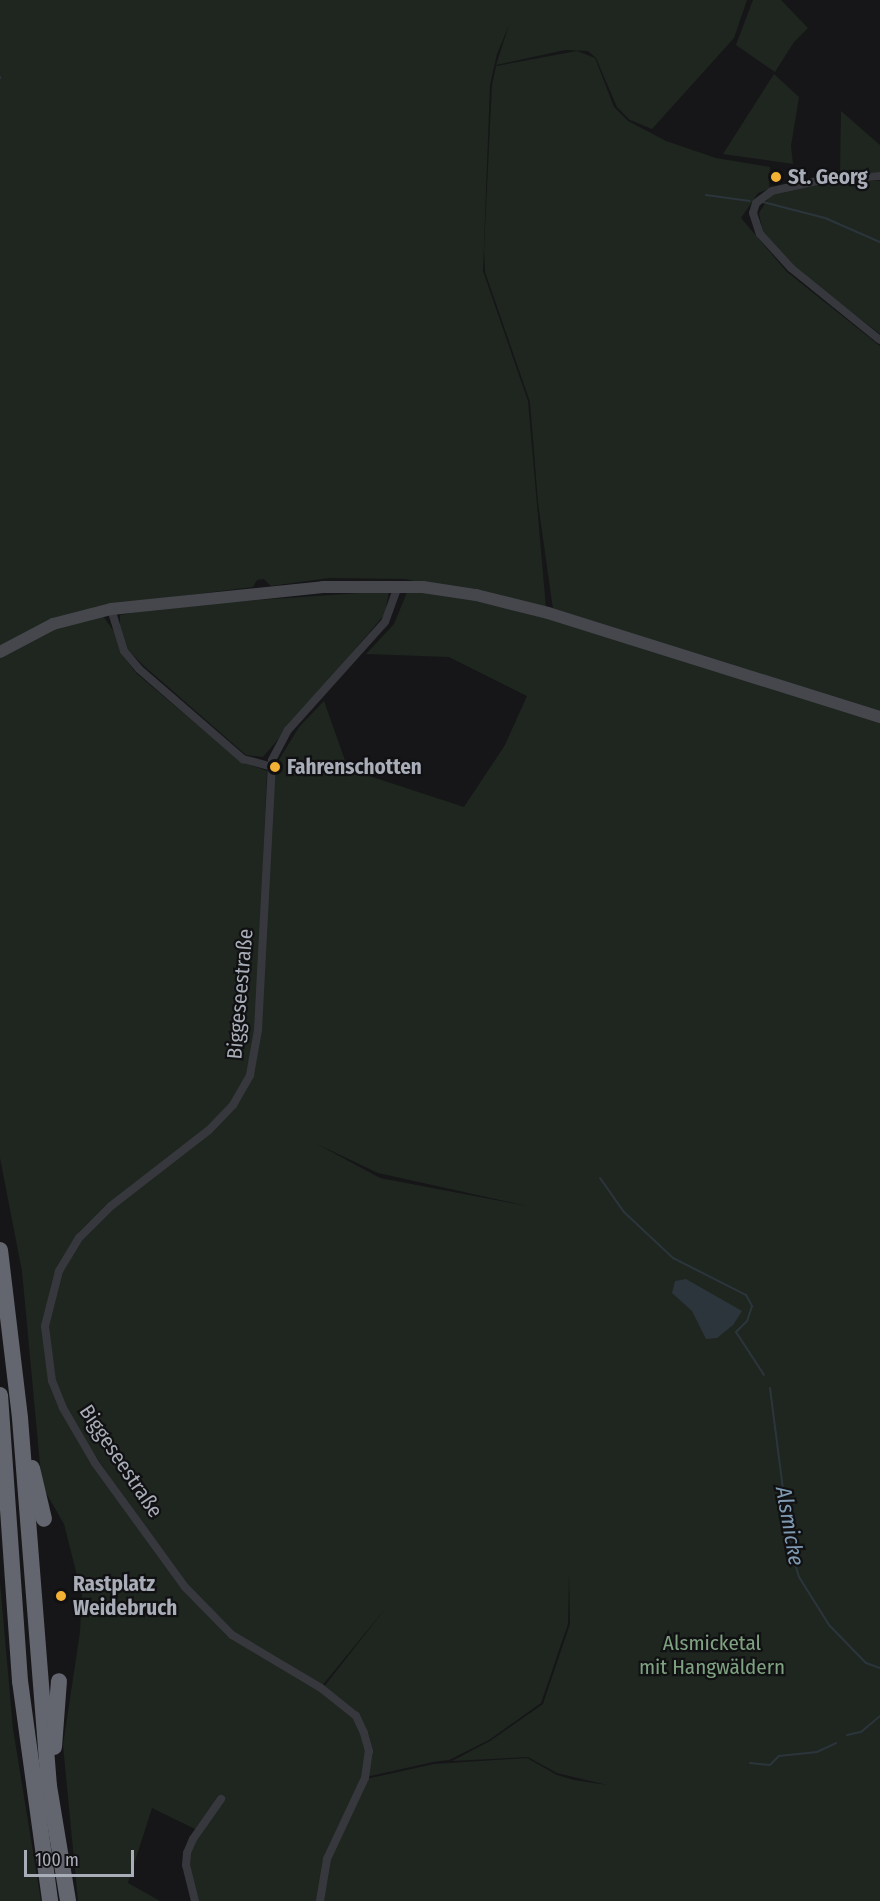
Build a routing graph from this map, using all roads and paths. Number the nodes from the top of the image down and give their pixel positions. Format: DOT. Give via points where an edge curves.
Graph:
graph roads {
  1 [pos="880,176"];
  2 [pos="880,340"];
  3 [pos="398,586"];
  4 [pos="111,609"];
  5 [pos="0,652"];
  6 [pos="880,717"];
  7 [pos="272,767"];
  8 [pos="0,1250"];
  9 [pos="0,1395"];
  10 [pos="20,1418"];
  11 [pos="0,1500"];
  12 [pos="44,1519"];
  13 [pos="9,1533"];
  14 [pos="59,1681"];
  15 [pos="49,1786"];
  16 [pos="221,1799"];
  17 [pos="50,1901"];
  18 [pos="68,1901"];
  19 [pos="195,1901"];
  20 [pos="320,1901"];
  1 -- 2 [label="street" via="822,180 772,191 756,203 753,213 760,234 791,268"];
  3 -- 4 [label="street" via="263,592"];
  3 -- 6 [label="street" via="476,595 548,613"];
  3 -- 7 [label="street, Biggeseestraße" via="385,622 288,730 277,747"];
  4 -- 5 [label="street" via="53,624"];
  4 -- 7 [label="street" via="124,651 139,669 243,759"];
  7 -- 20 [label="street, Biggeseestraße" via="258,1030 250,1076 233,1105 210,1130 111,1206 80,1238 58,1270 45,1326 52,1382 63,1408 95,1463 185,1587 232,1635 321,1688 356,1716 369,1751 365,1778 327,1859"];
  8 -- 10 [label="highway"];
  9 -- 13 [label="highway"];
  10 -- 12 [label="highway"];
  10 -- 15 [label="highway"];
  11 -- 13 [label="highway"];
  13 -- 17 [label="highway" via="20,1681"];
  14 -- 15 [label="highway"];
  15 -- 18 [label="highway"];
  16 -- 19 [label="street" via="192,1839 188,1853 186,1865"];
}
